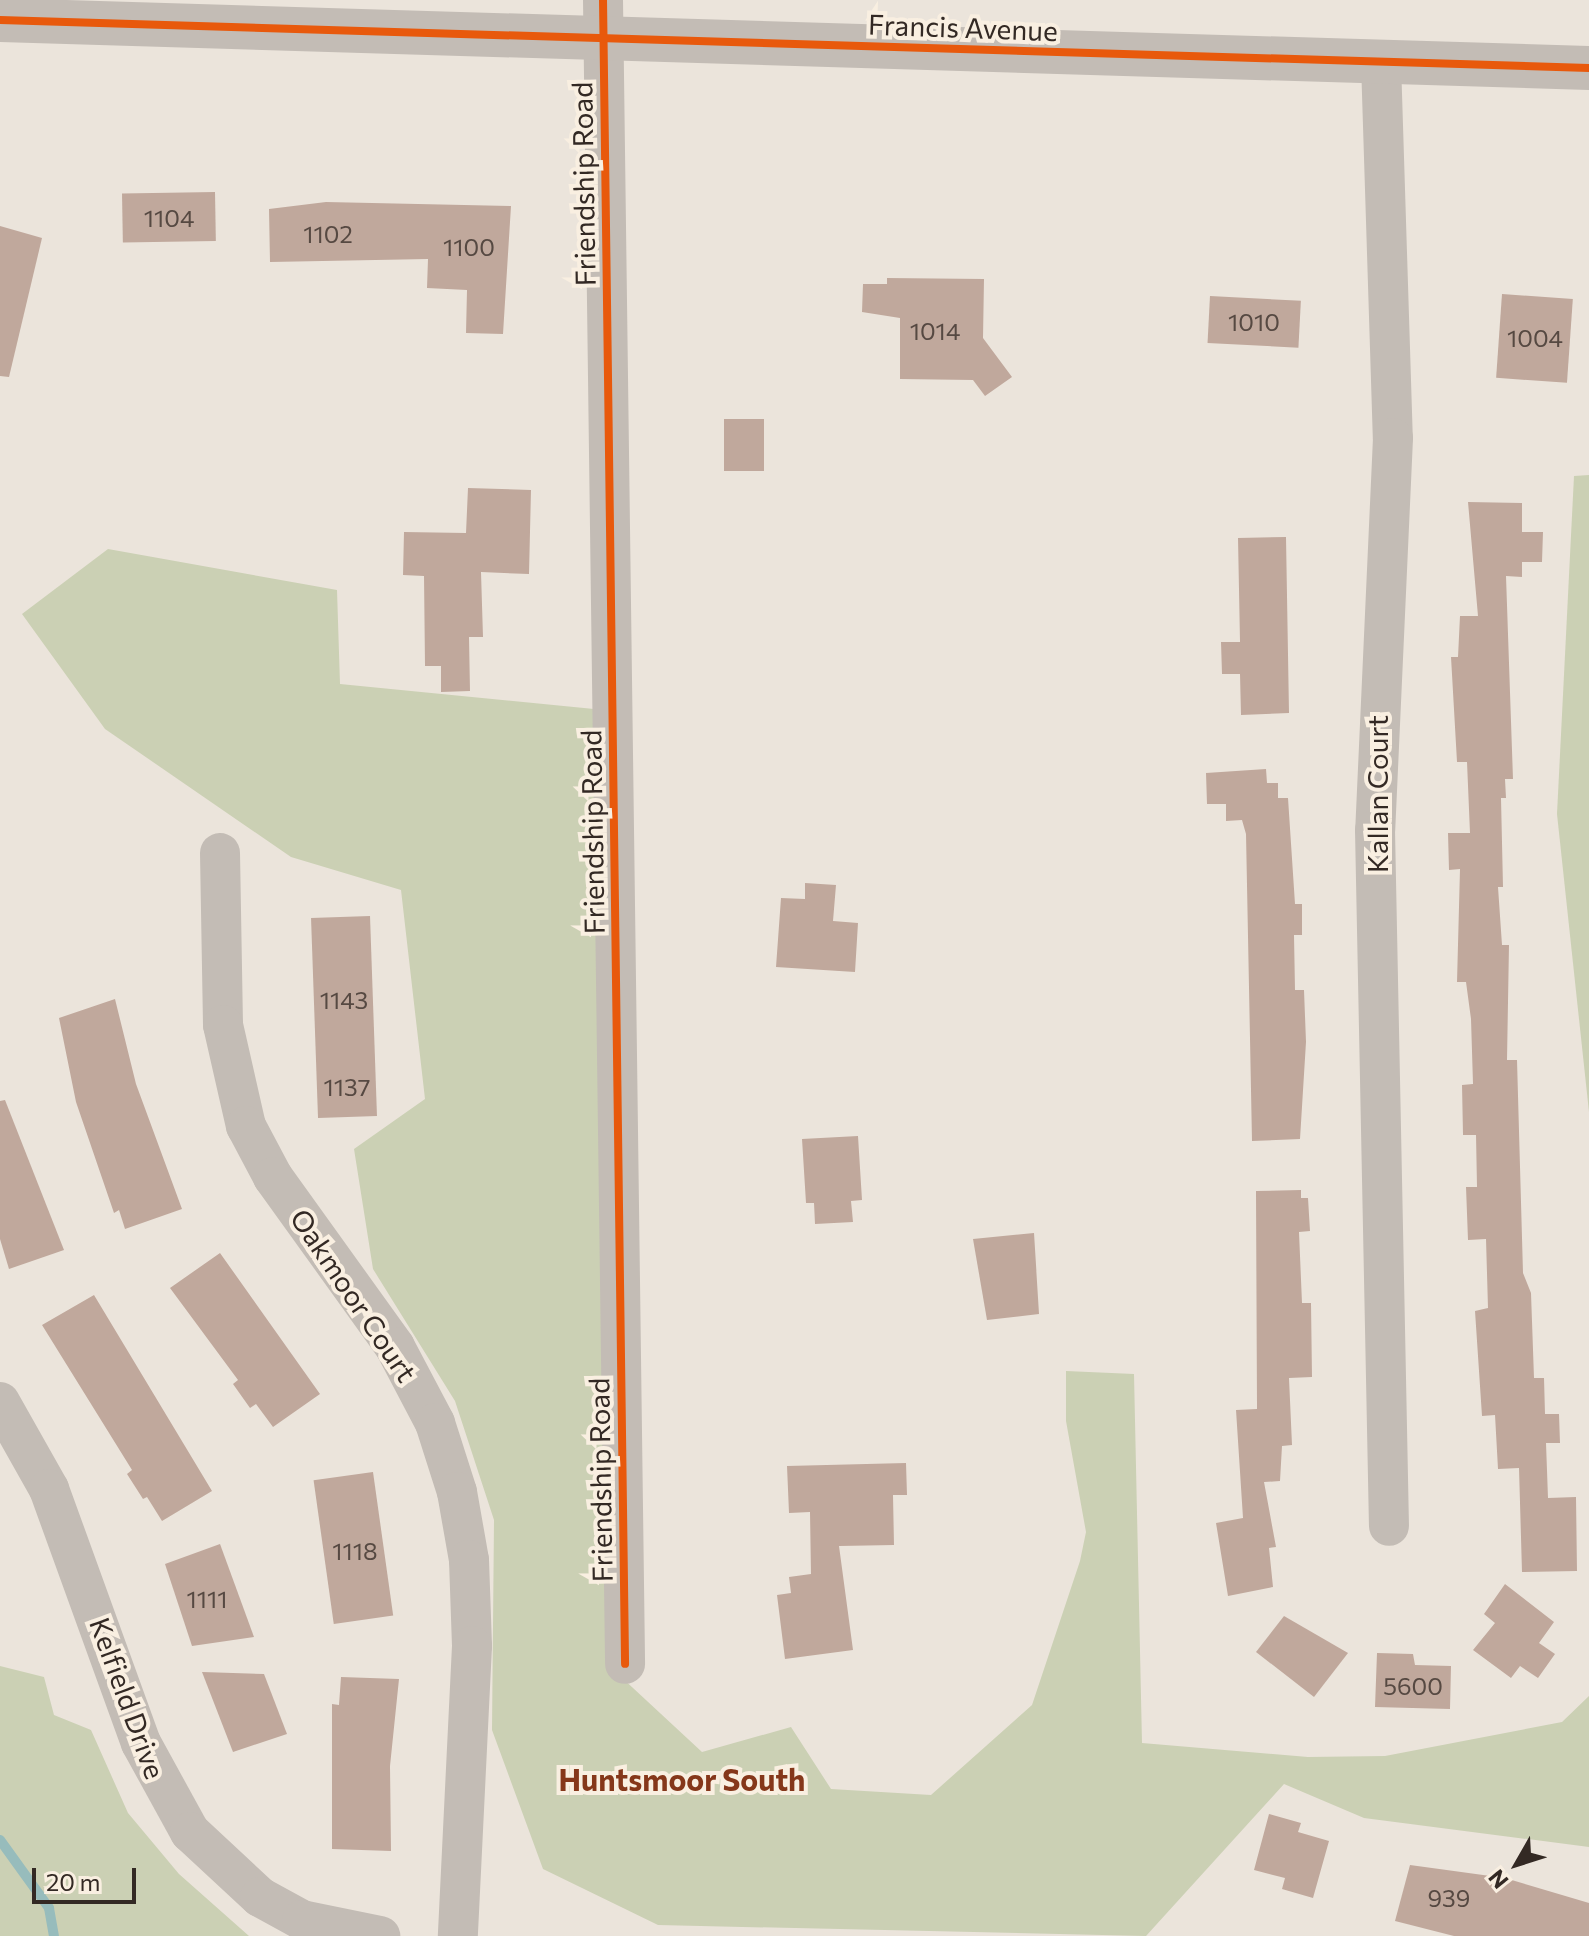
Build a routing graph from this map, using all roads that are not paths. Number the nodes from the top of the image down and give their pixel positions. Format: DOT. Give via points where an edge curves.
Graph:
graph roads {
  1 [pos="0,20"];
  2 [pos="603,20"];
  3 [pos="1381,62"];
  4 [pos="1589,68"];
  5 [pos="220,853"];
  6 [pos="0,1402"];
  7 [pos="1389,1526"];
  8 [pos="625,1664"];
  9 [pos="380,1936"];
  10 [pos="458,1936"];
  1 -- 2 [label="street, Francis Avenue"];
  2 -- 3 [label="street, Francis Avenue"];
  2 -- 8 [label="street, Friendship Road"];
  3 -- 4 [label="street, Francis Avenue"];
  3 -- 7 [label="street, Kallan Court" via="1393,438 1375,830"];
  5 -- 10 [label="street, Oakmoor Court" via="223,1025 246,1126 273,1177 395,1347 435,1423 457,1492 469,1560 472,1646"];
  6 -- 9 [label="street, Kelfield Drive" via="49,1489 141,1743 190,1832 274,1905 302,1920"];
}
